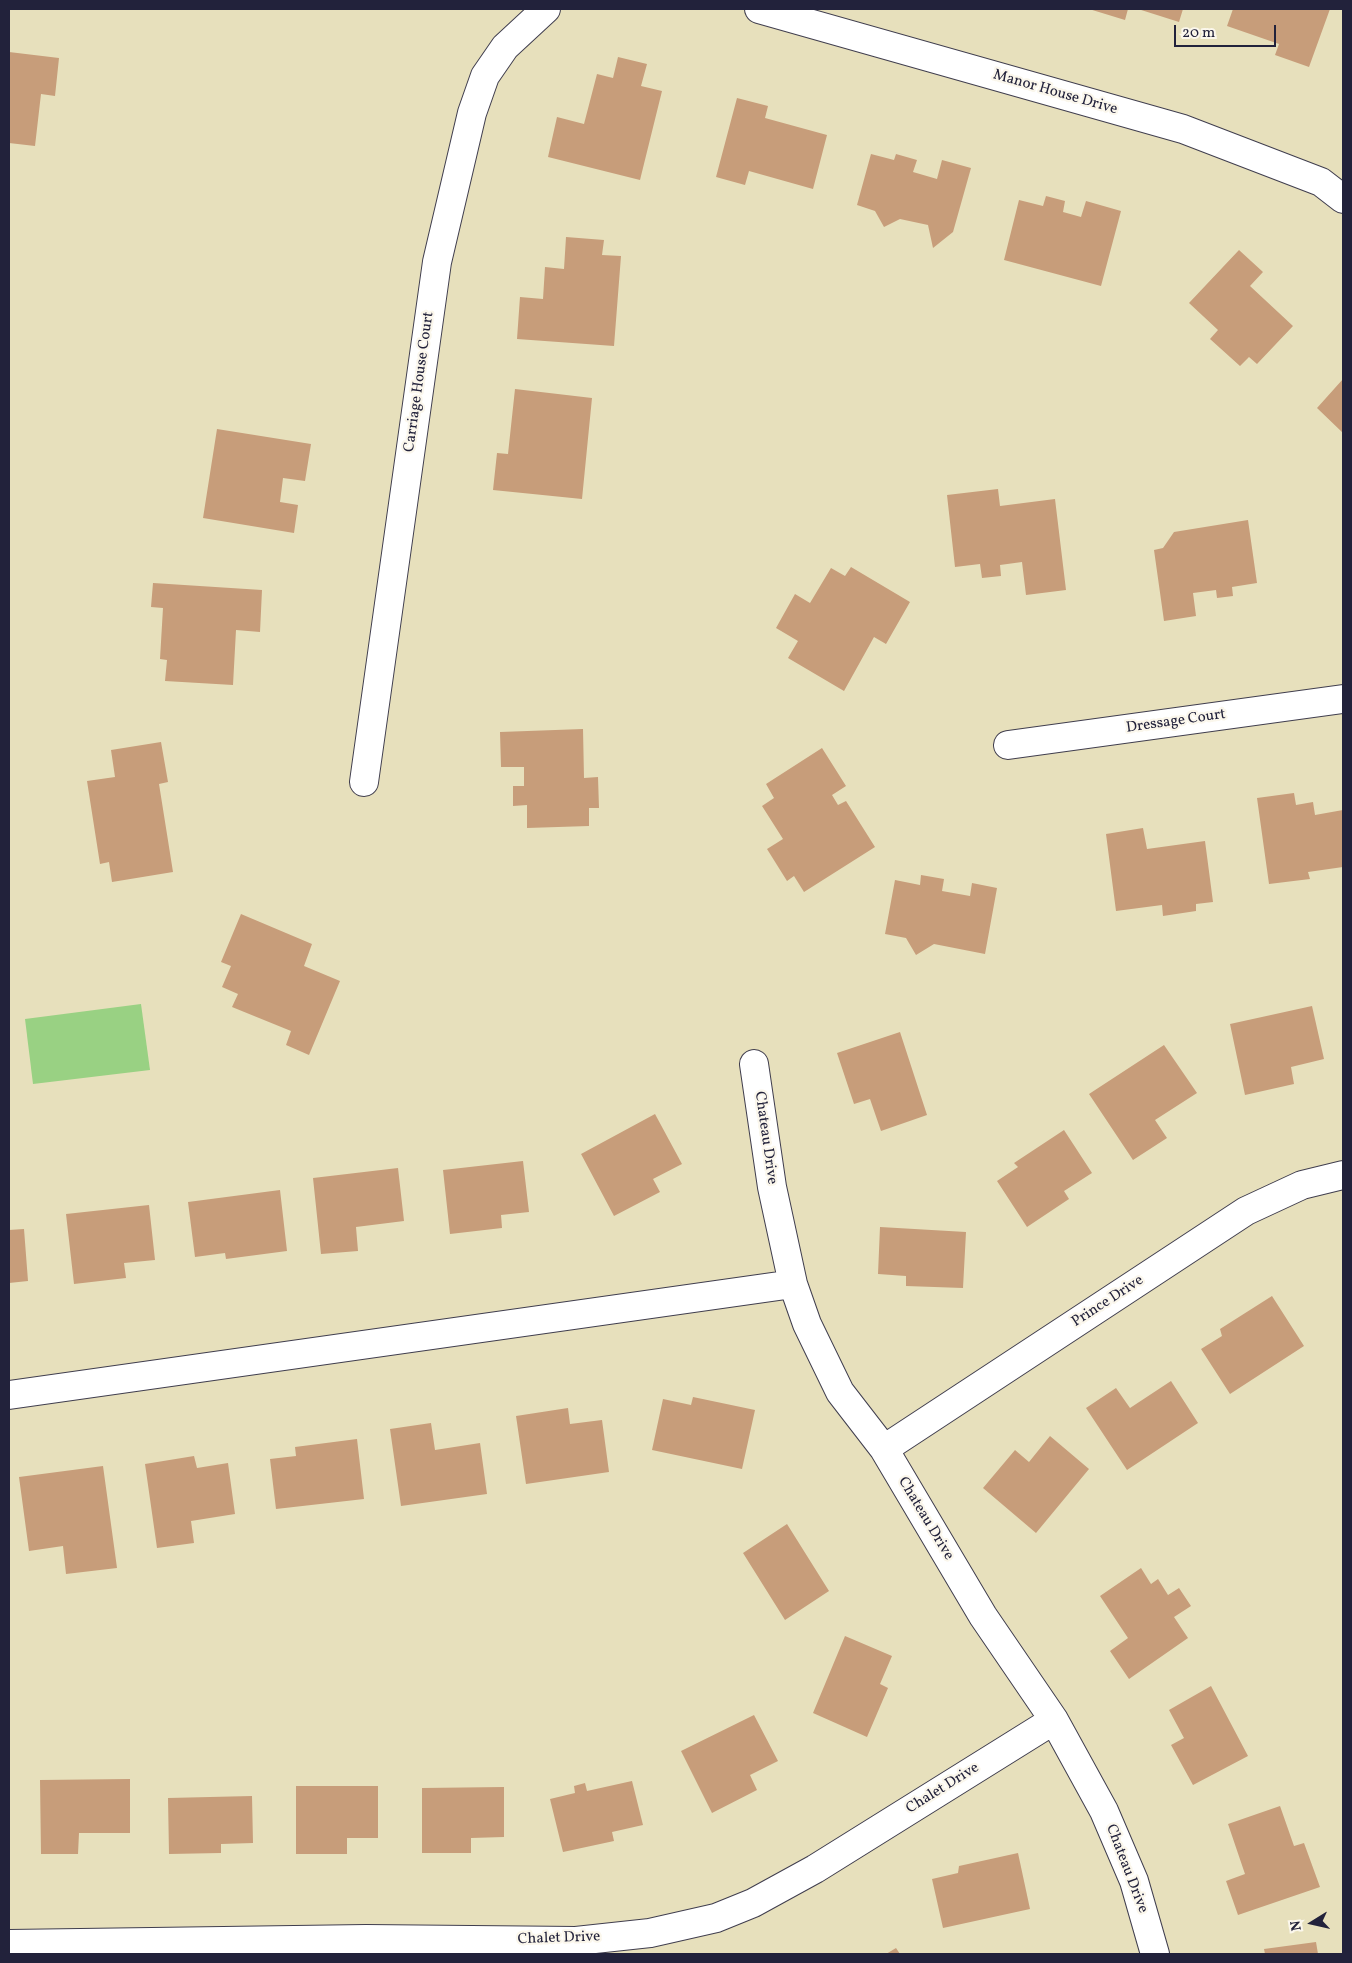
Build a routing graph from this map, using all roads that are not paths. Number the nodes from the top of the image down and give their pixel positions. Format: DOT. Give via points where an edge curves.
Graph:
graph roads {
  1 [pos="546,9"];
  2 [pos="759,9"];
  3 [pos="1343,199"];
  4 [pos="1343,699"];
  5 [pos="1008,745"];
  6 [pos="364,782"];
  7 [pos="754,1064"];
  8 [pos="1343,1175"];
  9 [pos="792,1284"];
  10 [pos="9,1394"];
  11 [pos="884,1449"];
  12 [pos="1054,1720"];
  13 [pos="9,1944"];
  14 [pos="1155,1954"];
  1 -- 6 [label="street, Carriage House Court" via="505,47 485,76 472,113 437,262"];
  2 -- 3 [label="street, Manor House Drive" via="1183,129 1321,182"];
  4 -- 5 [label="street, Dressage Court"];
  7 -- 9 [label="street, Chateau Drive" via="772,1187"];
  8 -- 11 [label="street, Prince Drive" via="1302,1185 1246,1211"];
  9 -- 10 [label="street"];
  9 -- 11 [label="street, Chateau Drive" via="807,1324 840,1392"];
  11 -- 12 [label="street, Chateau Drive" via="983,1616"];
  12 -- 13 [label="street, Chalet Drive" via="815,1869 753,1903 716,1918 650,1932 576,1941 366,1939"];
  12 -- 14 [label="street, Chateau Drive" via="1104,1811 1134,1881"];
}
